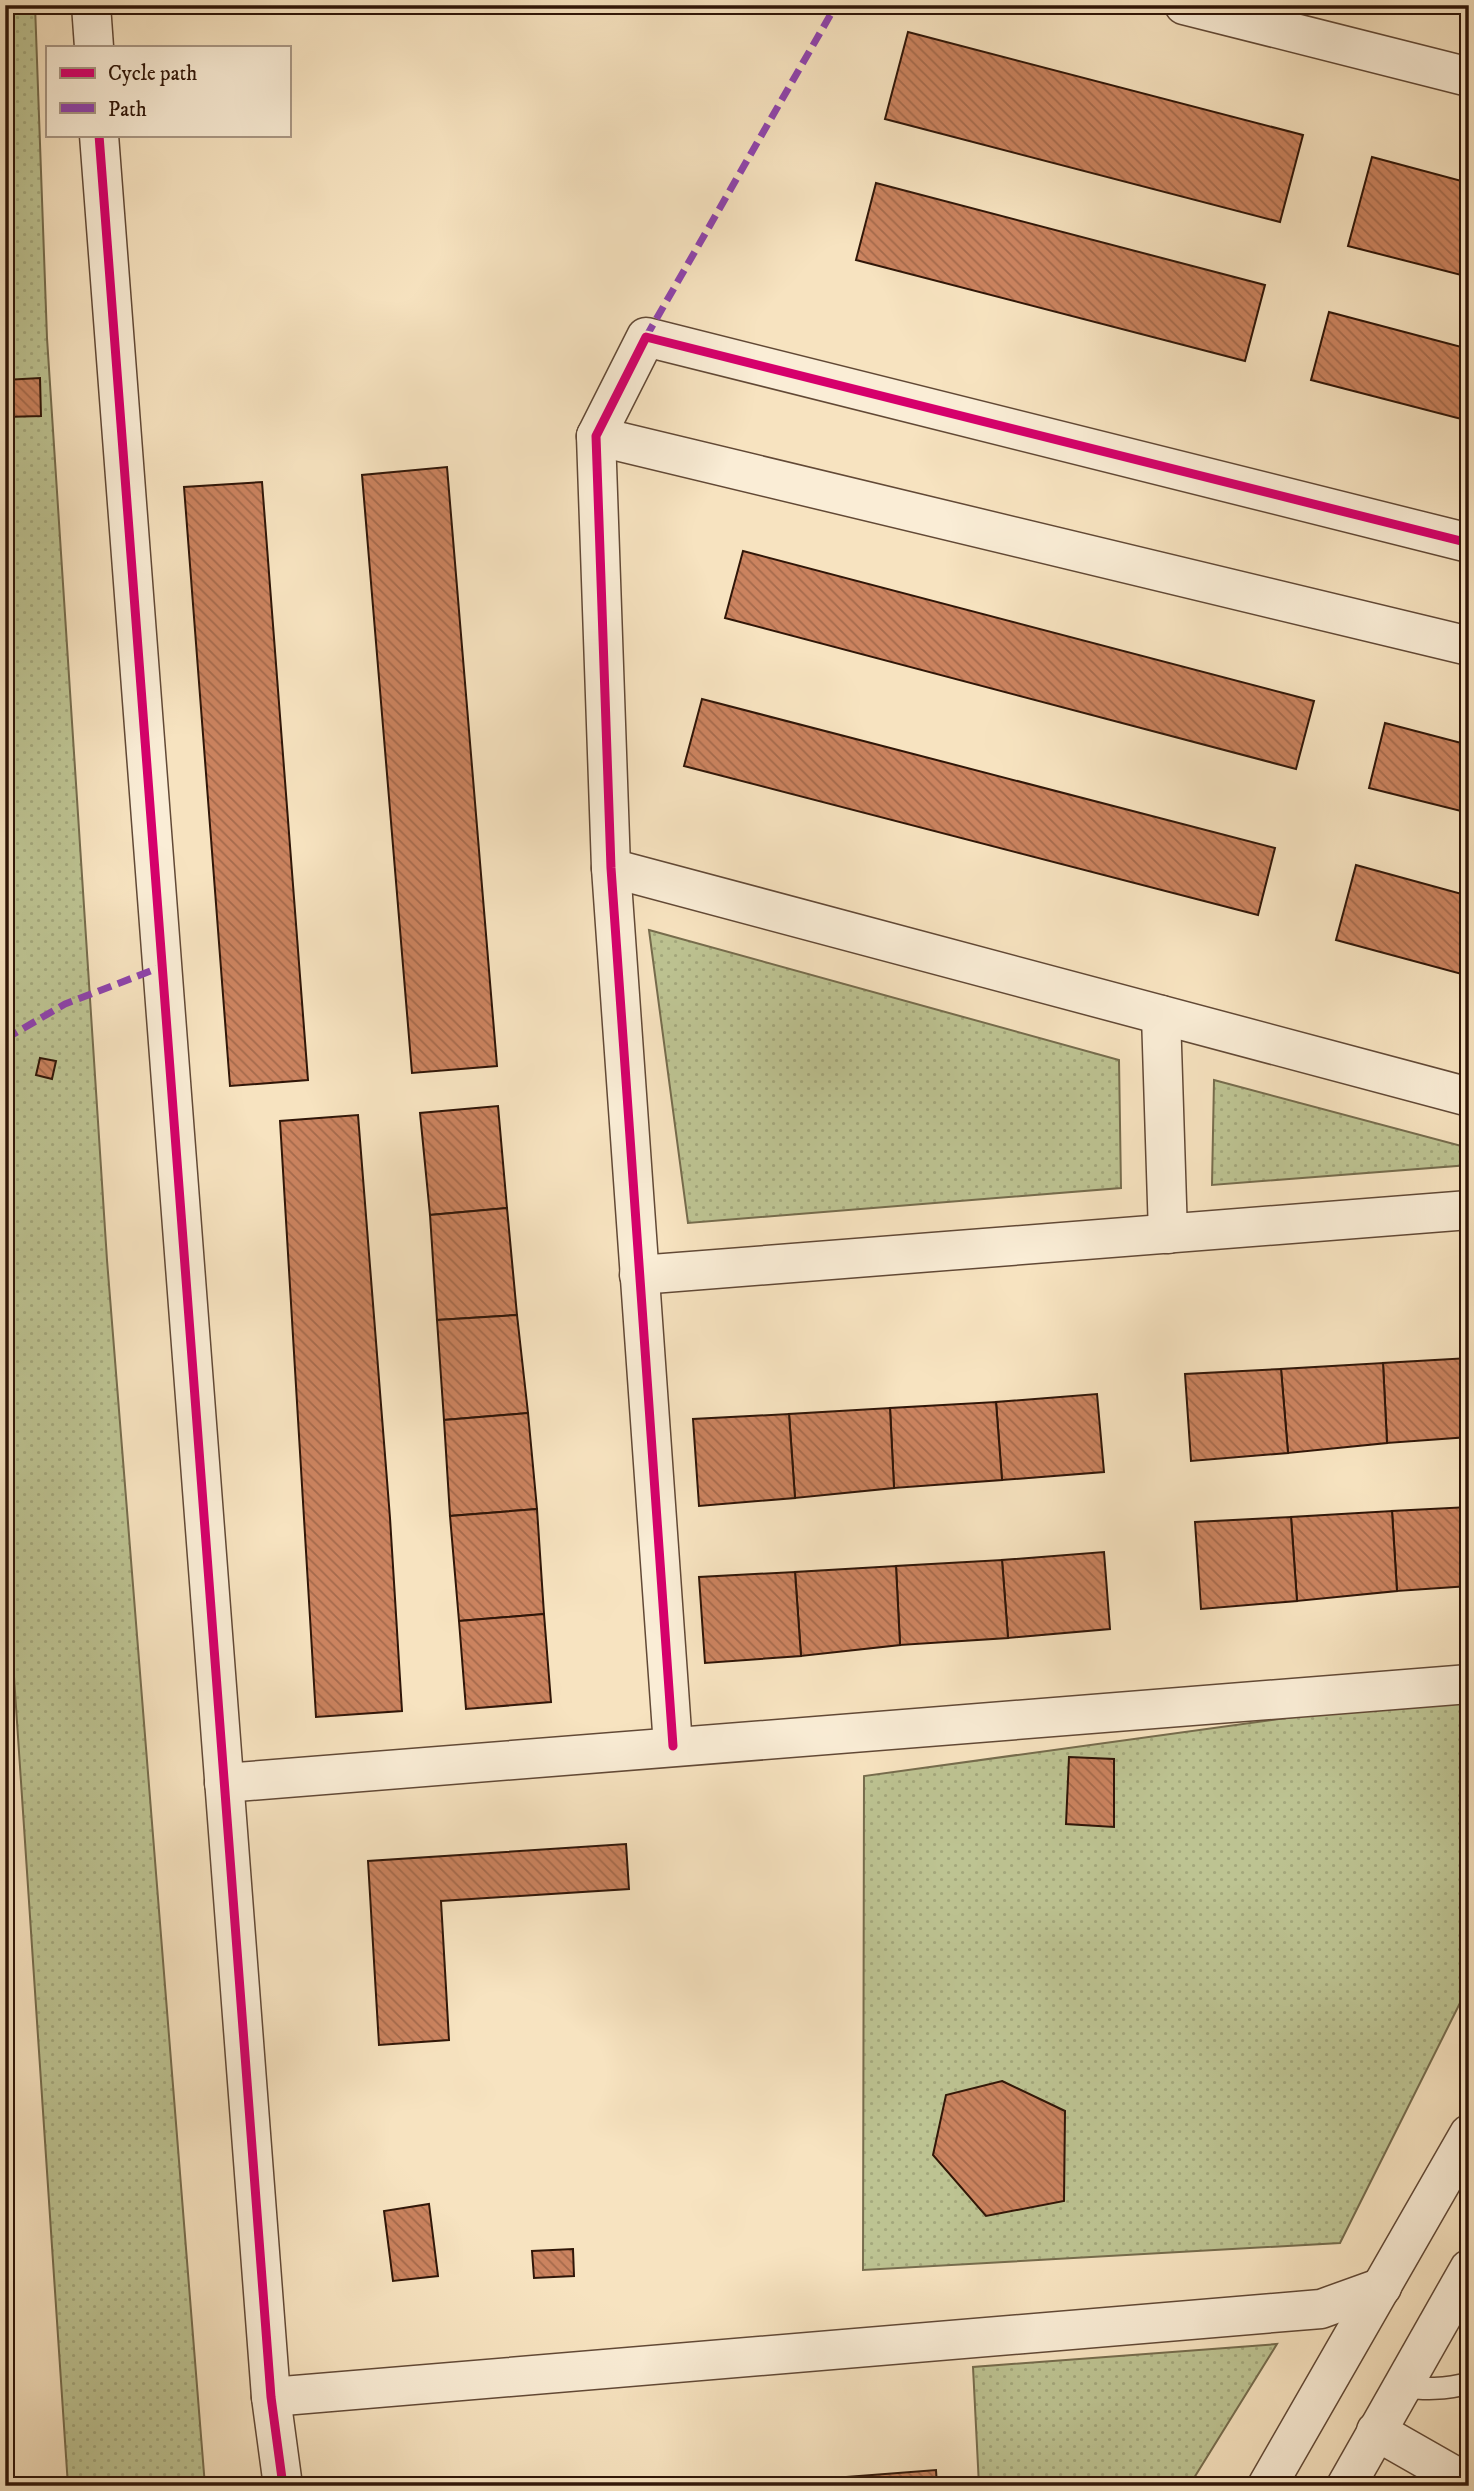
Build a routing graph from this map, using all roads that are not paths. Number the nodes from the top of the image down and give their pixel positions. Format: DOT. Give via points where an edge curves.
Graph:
graph roads {
  1 [pos="91,5"];
  2 [pos="1184,5"];
  3 [pos="93,46"];
  4 [pos="1469,77"];
  5 [pos="99,136"];
  6 [pos="596,436"];
  7 [pos="1469,543"];
  8 [pos="1469,646"];
  9 [pos="611,868"];
  10 [pos="1161,1015"];
  11 [pos="1469,1097"];
  12 [pos="1469,1210"];
  13 [pos="1168,1234"];
  14 [pos="639,1275"];
  15 [pos="1469,1684"];
  16 [pos="673,1746"];
  17 [pos="224,1783"];
  18 [pos="1469,2134"];
  19 [pos="1469,2269"];
  20 [pos="1382,2287"];
  21 [pos="1469,2383"];
  22 [pos="1400,2387"];
  23 [pos="271,2397"];
  24 [pos="1376,2431"];
  25 [pos="1469,2484"];
  26 [pos="283,2486"];
  27 [pos="1267,2486"];
  28 [pos="1346,2486"];
  1 -- 3 [label="street"];
  2 -- 4 [label="street"];
  5 -- 17 [label="street"];
  6 -- 7 [label="street" via="646,337"];
  6 -- 8 [label="street"];
  6 -- 9 [label="street"];
  9 -- 10 [label="street"];
  9 -- 14 [label="street"];
  10 -- 11 [label="street"];
  10 -- 13 [label="street"];
  12 -- 13 [label="street"];
  13 -- 14 [label="street"];
  14 -- 16 [label="street"];
  15 -- 16 [label="street"];
  16 -- 17 [label="street"];
  17 -- 23 [label="street"];
  18 -- 20 [label="street"];
  19 -- 22 [label="street"];
  20 -- 23 [label="street" via="1321,2309"];
  20 -- 27 [label="street"];
  21 -- 22 [label="lane" via="1426,2390"];
  22 -- 24 [label="street"];
  23 -- 26 [label="street"];
  24 -- 25 [label="street"];
  24 -- 28 [label="street"];
}
